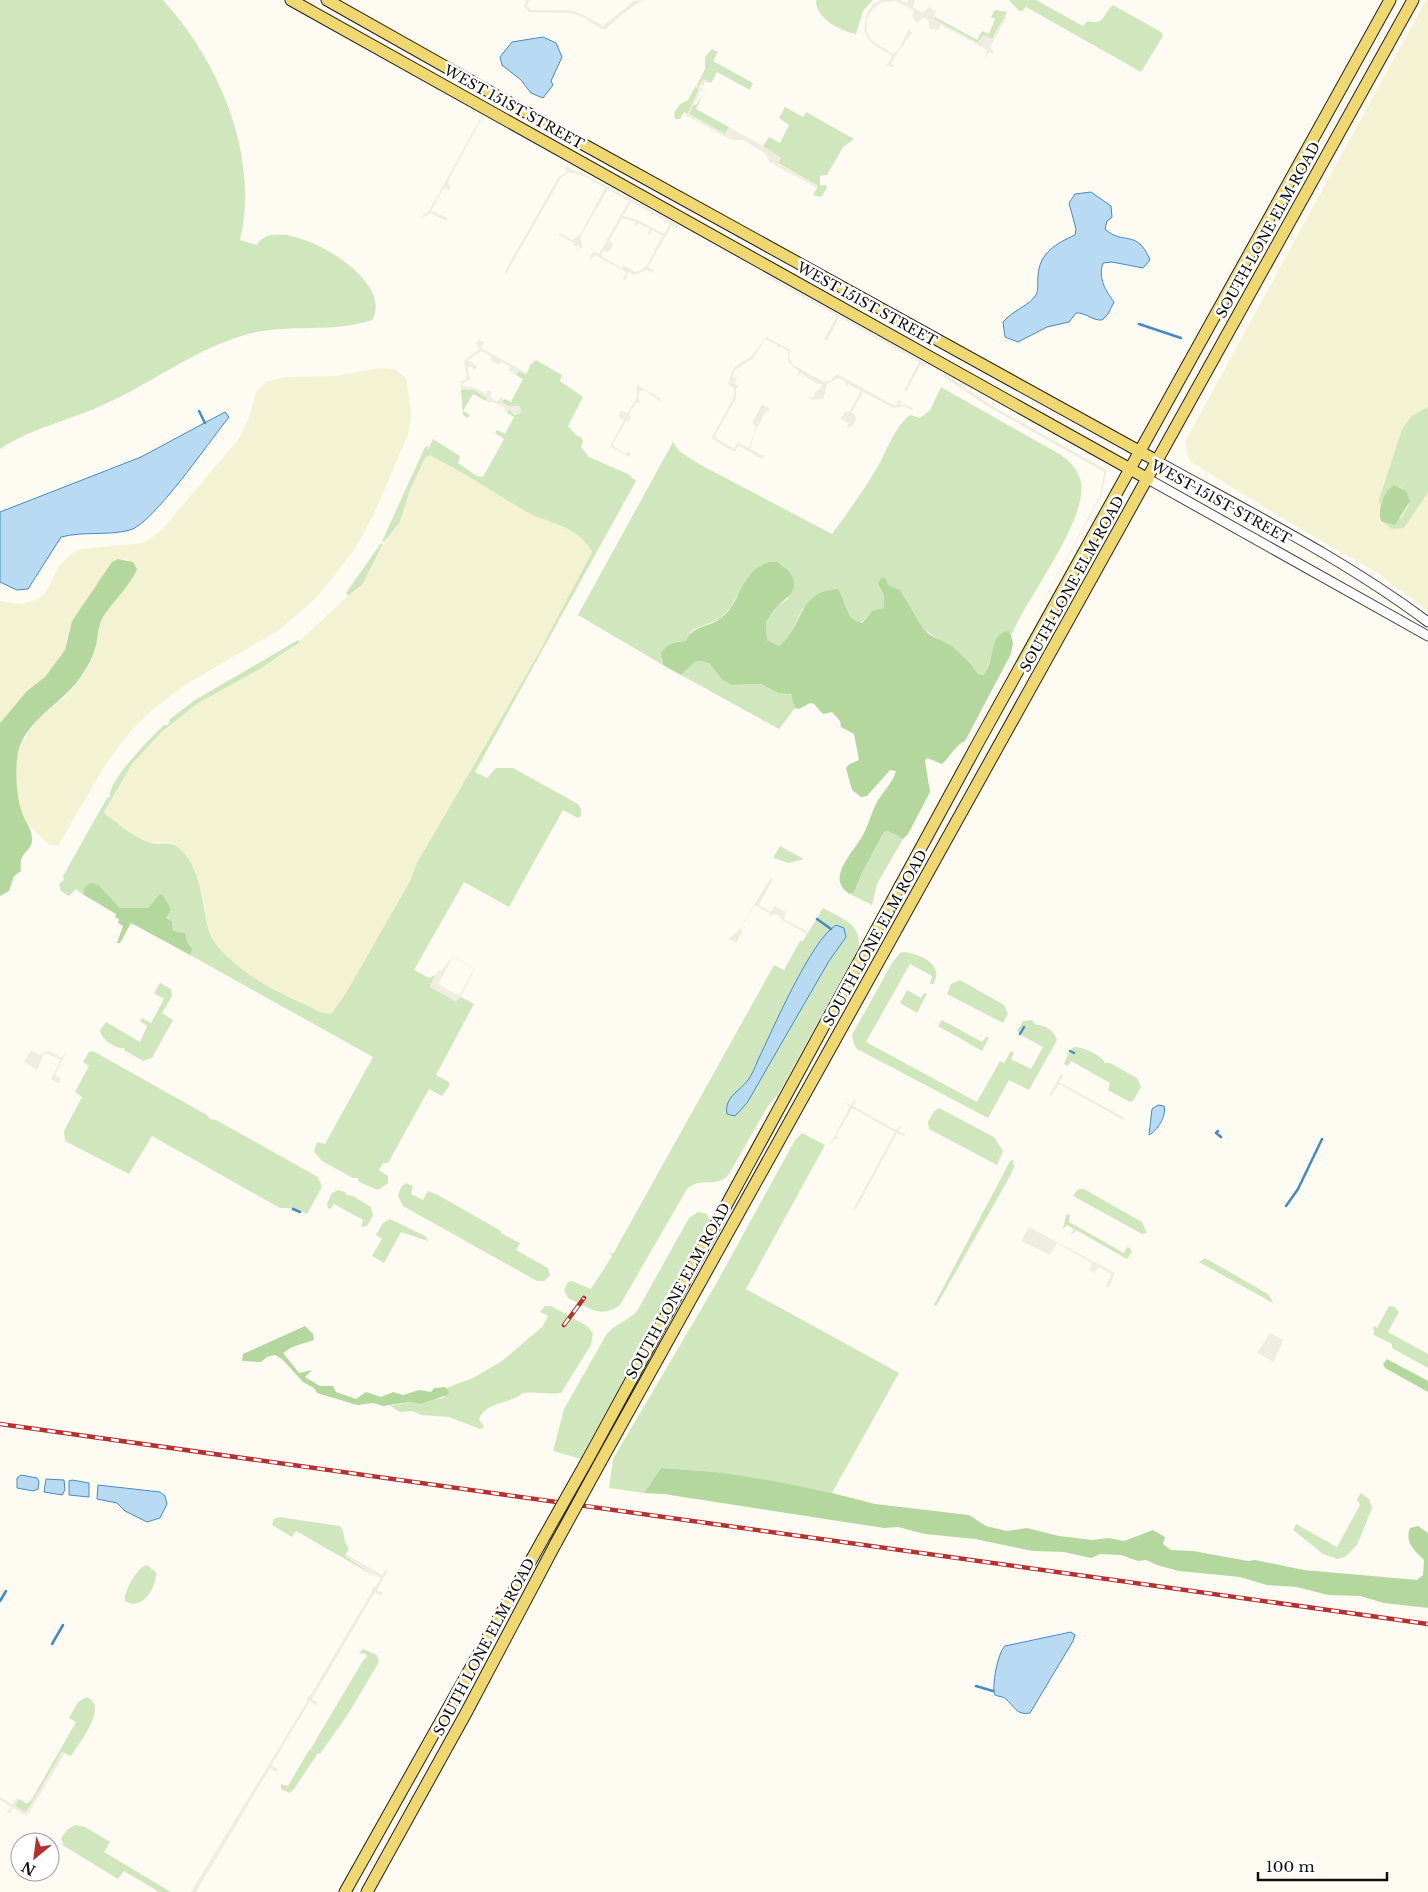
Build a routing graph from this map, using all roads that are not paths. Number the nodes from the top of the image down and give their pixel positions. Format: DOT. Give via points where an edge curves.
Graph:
graph roads {
  1 [pos="291,0"];
  2 [pos="327,0"];
  3 [pos="1390,0"];
  4 [pos="1413,0"];
  5 [pos="772,248"];
  6 [pos="763,264"];
  7 [pos="1140,451"];
  8 [pos="1157,461"];
  9 [pos="1129,469"];
  10 [pos="1148,479"];
  11 [pos="1428,622"];
  12 [pos="1428,636"];
  13 [pos="345,1892"];
  14 [pos="367,1892"];
  1 -- 6 [label="main road, WEST 151ST STREET"];
  2 -- 5 [label="main road, WEST 151ST STREET"];
  3 -- 7 [label="main road, SOUTH LONE ELM ROAD"];
  4 -- 8 [label="main road, SOUTH LONE ELM ROAD"];
  5 -- 6 [label="main road"];
  5 -- 7 [label="main road, WEST 151ST STREET"];
  6 -- 9 [label="main road, WEST 151ST STREET"];
  7 -- 8 [label="main road, WEST 151ST STREET"];
  7 -- 9 [label="main road, SOUTH LONE ELM ROAD"];
  8 -- 10 [label="main road, SOUTH LONE ELM ROAD"];
  8 -- 11 [label="street, WEST 151ST STREET" via="1351,569"];
  9 -- 10 [label="main road, WEST 151ST STREET"];
  9 -- 13 [label="main road, SOUTH LONE ELM ROAD, bridge" via="588,1459"];
  10 -- 12 [label="street, WEST 151ST STREET"];
  10 -- 14 [label="main road, SOUTH LONE ELM ROAD, bridge" via="601,1461"];
}
